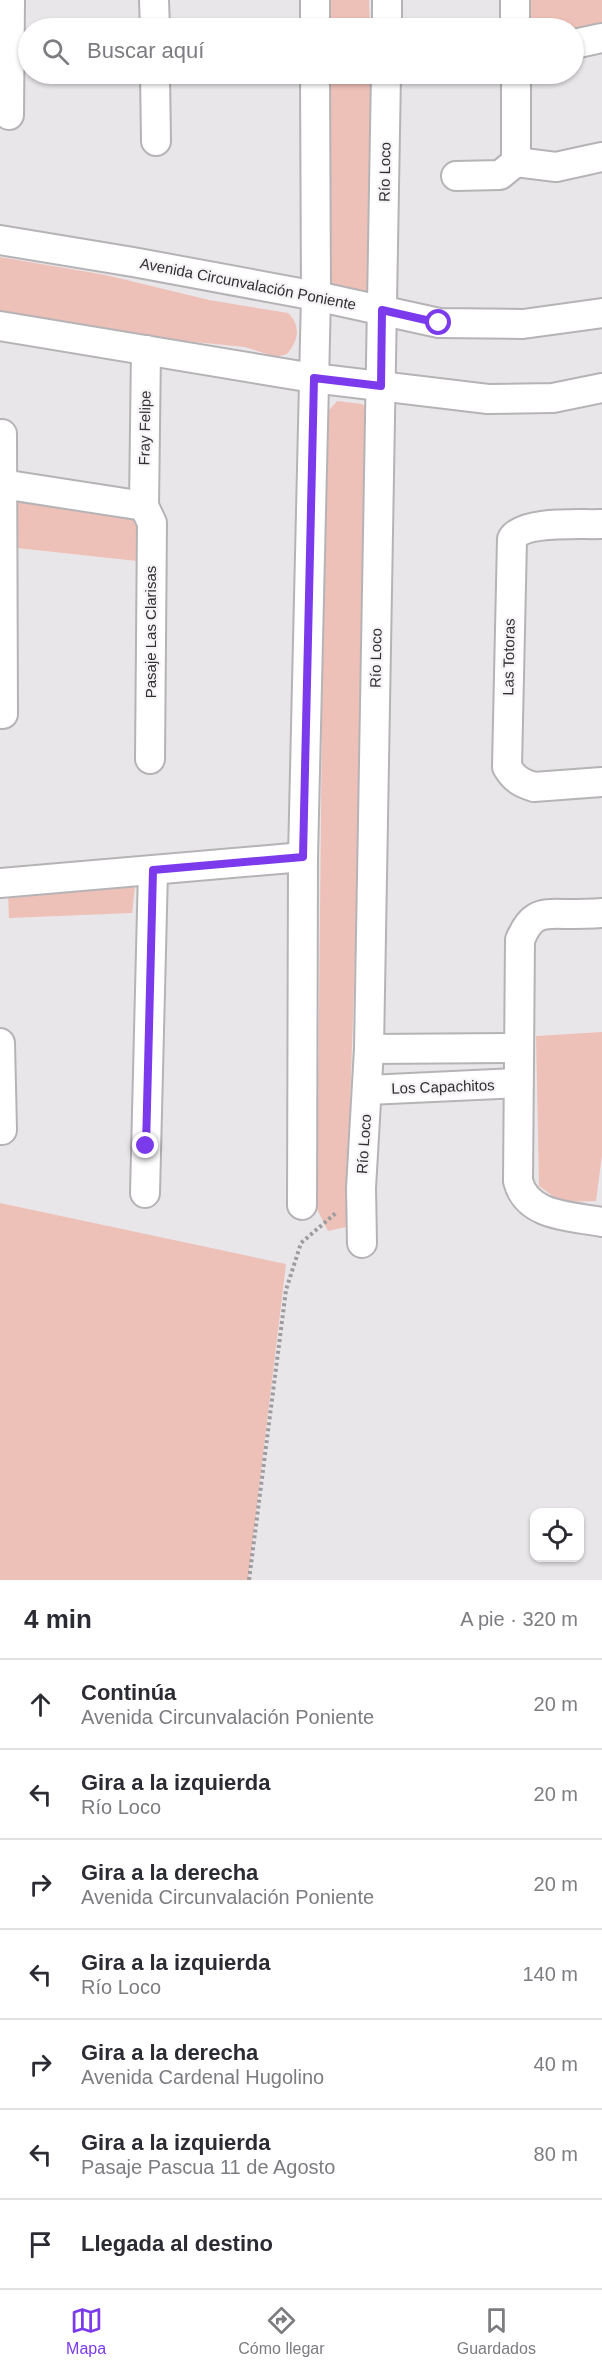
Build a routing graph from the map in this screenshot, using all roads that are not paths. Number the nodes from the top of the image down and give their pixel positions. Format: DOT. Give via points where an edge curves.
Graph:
graph roads {
  1 [pos="10,0"];
  2 [pos="154,0"];
  3 [pos="315,0"];
  4 [pos="387,0"];
  5 [pos="515,0"];
  6 [pos="154,18"];
  7 [pos="315,18"];
  8 [pos="387,18"];
  9 [pos="515,18"];
  10 [pos="602,38"];
  11 [pos="584,42"];
  12 [pos="155,84"];
  13 [pos="315,84"];
  14 [pos="386,84"];
  15 [pos="516,84"];
  16 [pos="9,116"];
  17 [pos="156,141"];
  18 [pos="602,157"];
  19 [pos="516,162"];
  20 [pos="456,176"];
  21 [pos="0,240"];
  22 [pos="316,296"];
  23 [pos="382,310"];
  24 [pos="602,313"];
  25 [pos="0,326"];
  26 [pos="146,350"];
  27 [pos="314,378"];
  28 [pos="381,386"];
  29 [pos="602,388"];
  30 [pos="2,434"];
  31 [pos="2,484"];
  32 [pos="144,506"];
  33 [pos="602,524"];
  34 [pos="3,714"];
  35 [pos="150,759"];
  36 [pos="602,782"];
  37 [pos="303,857"];
  38 [pos="153,870"];
  39 [pos="0,884"];
  40 [pos="602,913"];
  41 [pos="0,1043"];
  42 [pos="518,1048"];
  43 [pos="369,1049"];
  44 [pos="518,1083"];
  45 [pos="368,1090"];
  46 [pos="2,1130"];
  47 [pos="145,1192"];
  48 [pos="302,1205"];
  49 [pos="602,1222"];
  50 [pos="362,1243"];
  1 -- 16 [label="street"];
  2 -- 6 [label="street"];
  3 -- 7 [label="street"];
  4 -- 8 [label="street"];
  5 -- 9 [label="street"];
  10 -- 11 [label="street"];
  12 -- 17 [label="street"];
  13 -- 22 [label="street"];
  14 -- 23 [label="street, Río Loco"];
  15 -- 19 [label="street"];
  18 -- 19 [label="street" via="556,167"];
  19 -- 20 [label="street" via="500,175"];
  21 -- 22 [label="street, Avenida Circunvalación Poniente"];
  22 -- 23 [label="street, Avenida Circunvalación Poniente"];
  22 -- 27 [label="street"];
  23 -- 24 [label="street, Avenida Circunvalación Poniente" via="439,323 471,325 532,324"];
  23 -- 28 [label="street, Río Loco"];
  25 -- 26 [label="street"];
  26 -- 27 [label="street"];
  26 -- 32 [label="street, Fray Felipe"];
  27 -- 28 [label="street"];
  27 -- 37 [label="street"];
  28 -- 29 [label="street" via="488,399 553,398"];
  28 -- 43 [label="street, Río Loco"];
  30 -- 31 [label="street"];
  31 -- 32 [label="street"];
  31 -- 34 [label="street"];
  32 -- 35 [label="street, Pasaje Las Clarisas" via="152,523"];
  33 -- 36 [label="street, Las Totoras" via="528,527 512,539 507,767 513,777 534,787"];
  37 -- 38 [label="street"];
  37 -- 48 [label="street"];
  38 -- 39 [label="street"];
  38 -- 47 [label="street"];
  40 -- 42 [label="street" via="550,913 539,915 526,925 520,940"];
  41 -- 46 [label="street"];
  42 -- 43 [label="street"];
  42 -- 44 [label="street"];
  43 -- 45 [label="street, Río Loco"];
  44 -- 45 [label="street, Los Capachitos"];
  44 -- 49 [label="street" via="520,1192 541,1210"];
  45 -- 50 [label="street, Río Loco" via="361,1188"];
}
